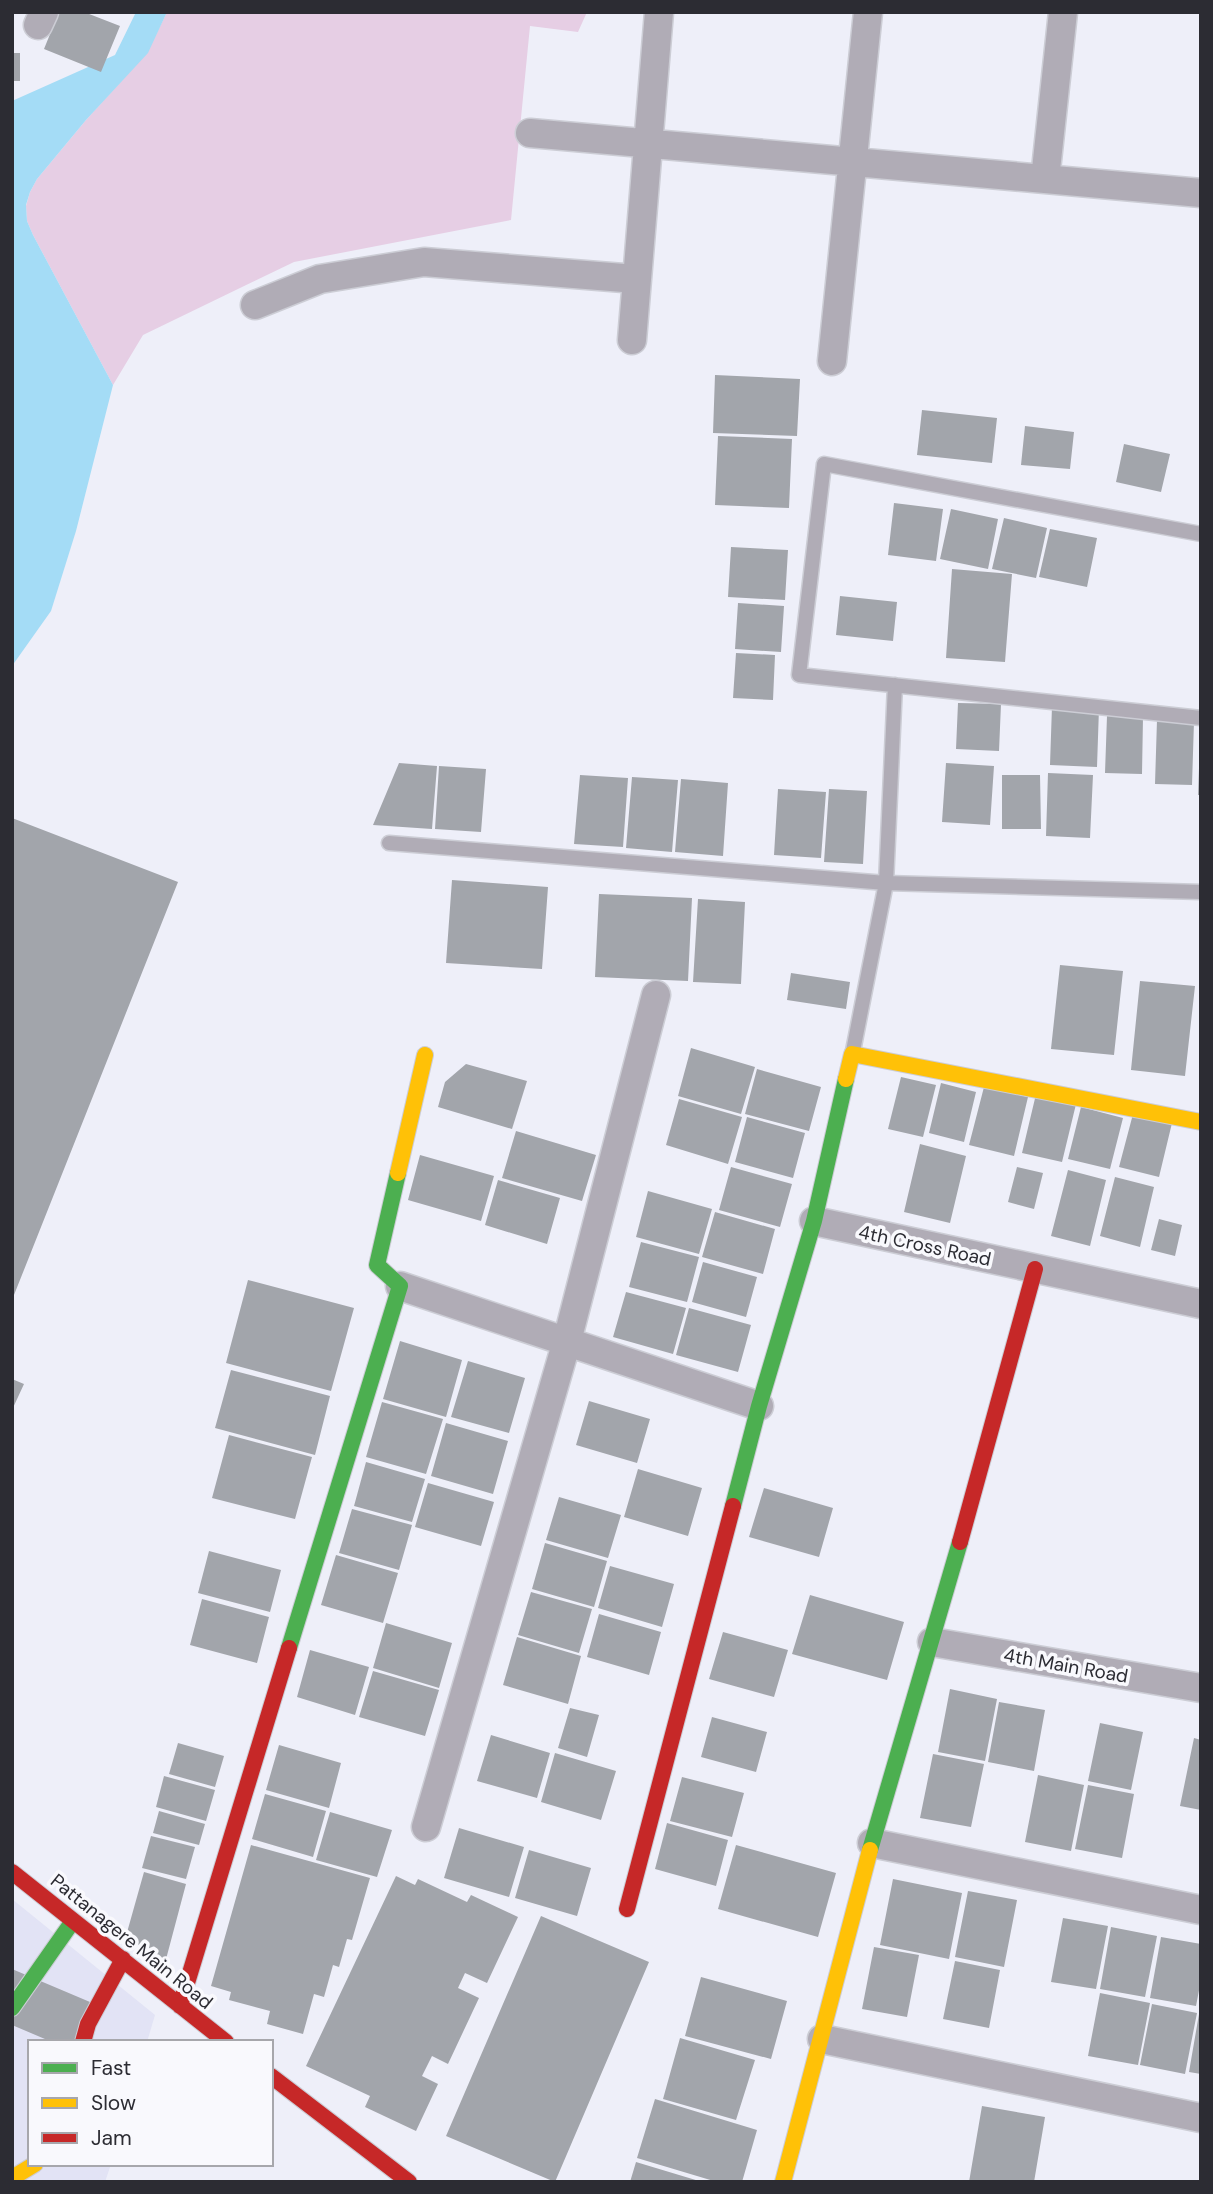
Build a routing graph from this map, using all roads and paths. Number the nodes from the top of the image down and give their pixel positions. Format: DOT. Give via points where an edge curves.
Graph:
graph roads {
  1 [pos="659,12"];
  2 [pos="868,12"];
  3 [pos="1063,12"];
  4 [pos="530,133"];
  5 [pos="648,144"];
  6 [pos="853,162"];
  7 [pos="1045,179"];
  8 [pos="1201,193"];
  9 [pos="636,279"];
  10 [pos="255,305"];
  11 [pos="632,340"];
  12 [pos="832,361"];
  13 [pos="1201,534"];
  14 [pos="895,685"];
  15 [pos="1201,718"];
  16 [pos="389,843"];
  17 [pos="886,883"];
  18 [pos="1201,892"];
  19 [pos="656,995"];
  20 [pos="852,1054"];
  21 [pos="425,1055"];
  22 [pos="1201,1122"];
  23 [pos="814,1221"];
  24 [pos="1035,1269"];
  25 [pos="400,1286"];
  26 [pos="1201,1304"];
  27 [pos="567,1341"];
  28 [pos="760,1406"];
  29 [pos="932,1642"];
  30 [pos="1201,1688"];
  31 [pos="426,1827"];
  32 [pos="872,1843"];
  33 [pos="12,1872"];
  34 [pos="627,1909"];
  35 [pos="1201,1910"];
  36 [pos="73,1921"];
  37 [pos="123,1959"];
  38 [pos="180,2006"];
  39 [pos="12,2008"];
  40 [pos="822,2039"];
  41 [pos="84,2040"];
  42 [pos="223,2040"];
  43 [pos="273,2078"];
  44 [pos="1201,2118"];
  45 [pos="32,2166"];
  46 [pos="12,2178"];
  47 [pos="410,2182"];
  48 [pos="783,2182"];
  1 -- 5 [label="street"];
  2 -- 6 [label="street"];
  3 -- 7 [label="street"];
  4 -- 5 [label="street"];
  5 -- 6 [label="street"];
  5 -- 9 [label="street"];
  6 -- 7 [label="street"];
  6 -- 12 [label="street"];
  7 -- 8 [label="street"];
  9 -- 10 [label="street" via="424,262 320,279"];
  9 -- 11 [label="street"];
  13 -- 14 [label="lane" via="824,464 799,675"];
  14 -- 15 [label="lane"];
  14 -- 17 [label="lane"];
  16 -- 17 [label="lane"];
  17 -- 18 [label="lane"];
  17 -- 20 [label="lane"];
  19 -- 27 [label="street"];
  20 -- 22 [label="street"];
  20 -- 23 [label="street"];
  21 -- 25 [label="street" via="377,1265"];
  23 -- 24 [label="street, 4th Cross Road"];
  23 -- 28 [label="street"];
  24 -- 26 [label="street, 4th Cross Road"];
  24 -- 29 [label="street"];
  25 -- 27 [label="street"];
  25 -- 38 [label="street"];
  27 -- 28 [label="street"];
  27 -- 31 [label="street"];
  28 -- 34 [label="street"];
  29 -- 30 [label="street, 4th Main Road"];
  29 -- 32 [label="street"];
  32 -- 35 [label="street"];
  32 -- 40 [label="street"];
  33 -- 36 [label="street, Pattanagere Main Road"];
  36 -- 37 [label="street, Pattanagere Main Road"];
  36 -- 39 [label="street"];
  37 -- 38 [label="street, Pattanagere Main Road"];
  37 -- 41 [label="street"];
  38 -- 42 [label="street, Pattanagere Main Road"];
  40 -- 44 [label="street"];
  40 -- 48 [label="street"];
  43 -- 47 [label="street"];
  45 -- 46 [label="street"];
}
